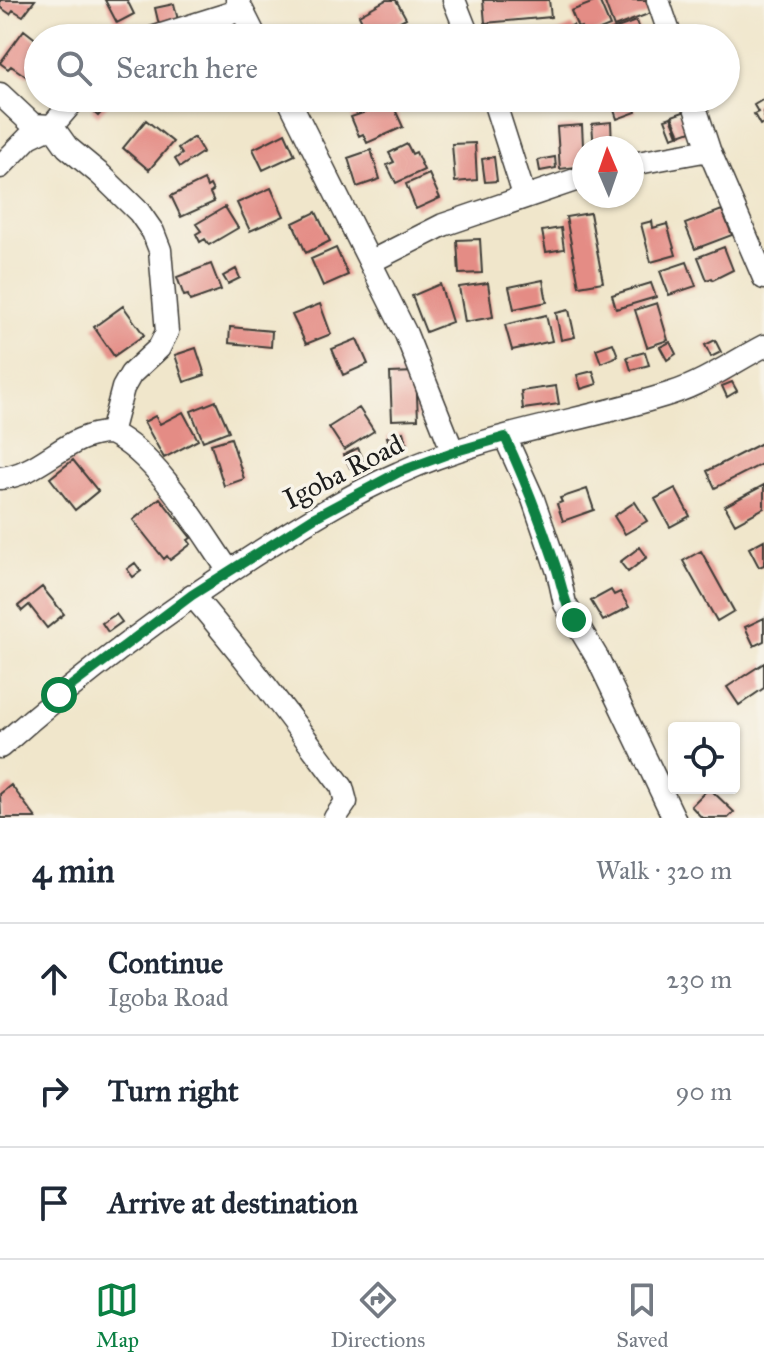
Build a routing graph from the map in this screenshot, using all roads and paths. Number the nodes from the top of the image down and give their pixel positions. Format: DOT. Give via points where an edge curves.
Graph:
graph roads {
  1 [pos="454,0"];
  2 [pos="658,0"];
  3 [pos="239,5"];
  4 [pos="189,24"];
  5 [pos="249,24"];
  6 [pos="463,24"];
  7 [pos="666,24"];
  8 [pos="0,94"];
  9 [pos="64,112"];
  10 [pos="295,112"];
  11 [pos="497,112"];
  12 [pos="697,112"];
  13 [pos="52,126"];
  14 [pos="709,150"];
  15 [pos="644,162"];
  16 [pos="0,167"];
  17 [pos="572,182"];
  18 [pos="524,195"];
  19 [pos="370,262"];
  20 [pos="764,278"];
  21 [pos="764,346"];
  22 [pos="111,433"];
  23 [pos="505,437"];
  24 [pos="453,452"];
  25 [pos="0,478"];
  26 [pos="229,571"];
  27 [pos="192,595"];
  28 [pos="0,747"];
  29 [pos="335,818"];
  30 [pos="674,818"];
  1 -- 6 [label="street"];
  2 -- 7 [label="street"];
  3 -- 4 [label="street"];
  3 -- 5 [label="street"];
  8 -- 13 [label="street" via="33,125"];
  9 -- 13 [label="street"];
  10 -- 19 [label="street"];
  11 -- 18 [label="street"];
  12 -- 14 [label="street"];
  13 -- 16 [label="street" via="29,137"];
  13 -- 22 [label="street" via="67,147 139,212 160,250 167,332 123,388"];
  14 -- 15 [label="street"];
  14 -- 20 [label="street"];
  17 -- 18 [label="street"];
  18 -- 19 [label="street" via="443,225"];
  19 -- 24 [label="street" via="422,368"];
  21 -- 23 [label="street, Igoba Road" via="677,392"];
  22 -- 25 [label="street" via="87,435 19,475"];
  22 -- 26 [label="street" via="148,462 179,498"];
  23 -- 24 [label="street, Igoba Road"];
  23 -- 30 [label="street" via="533,499 565,604 598,659"];
  24 -- 26 [label="street, Igoba Road" via="358,493"];
  26 -- 27 [label="street, Igoba Road"];
  27 -- 28 [label="street, Igoba Road" via="59,695"];
  27 -- 29 [label="street" via="342,787 346,802"];
}
